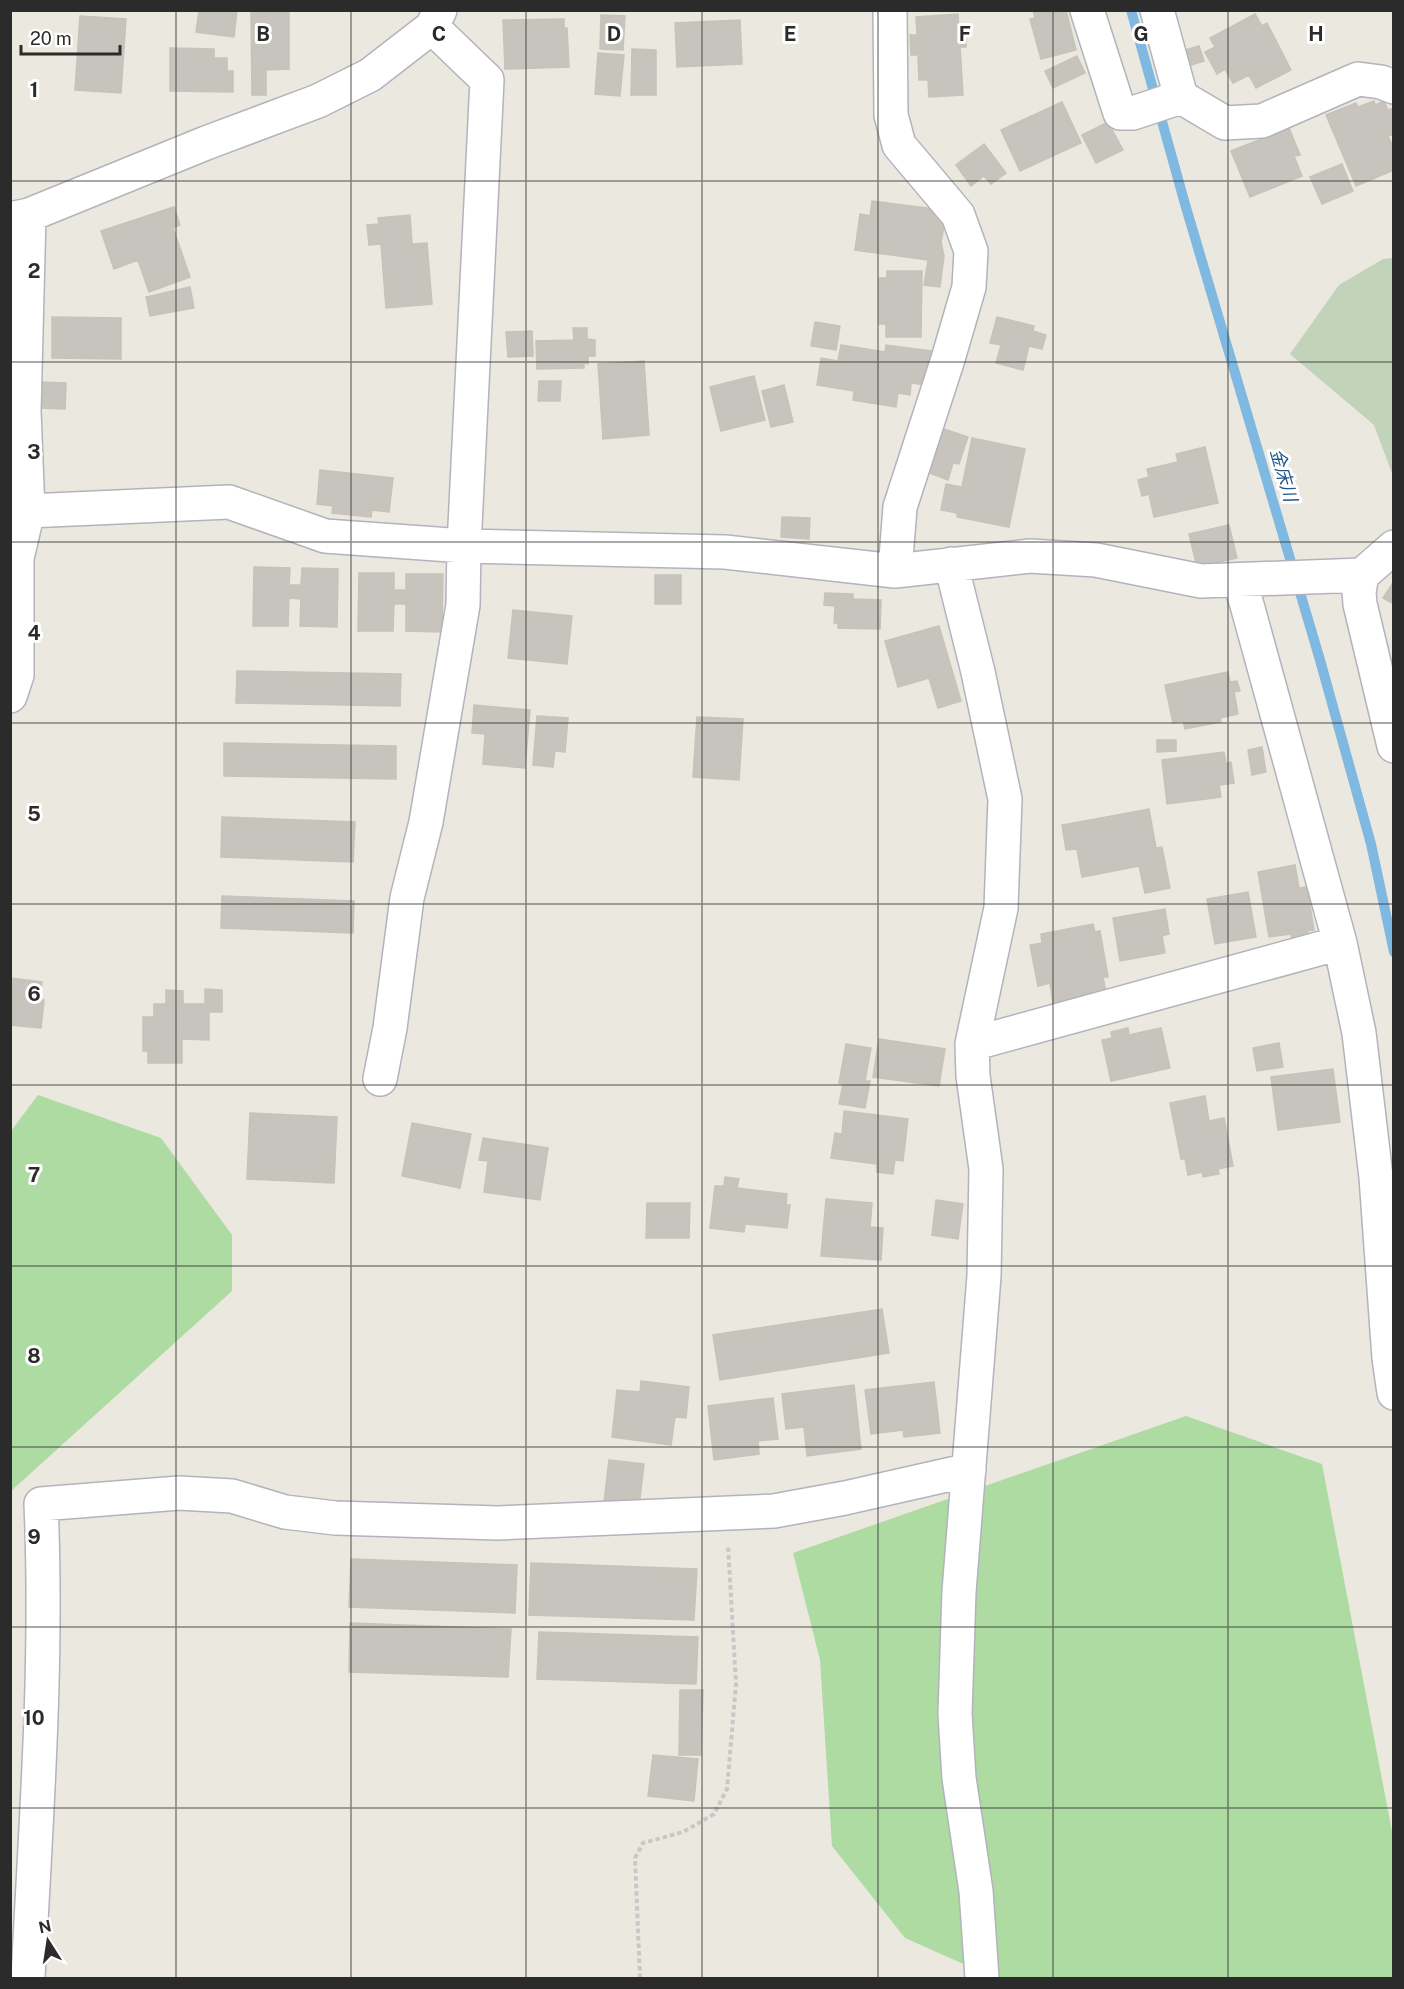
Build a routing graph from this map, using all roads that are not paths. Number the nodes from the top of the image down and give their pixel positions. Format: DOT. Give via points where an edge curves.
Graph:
graph roads {
  1 [pos="890,10"];
  2 [pos="1087,10"];
  3 [pos="1157,10"];
  4 [pos="436,19"];
  5 [pos="1389,79"];
  6 [pos="1181,97"];
  7 [pos="20,217"];
  8 [pos="19,508"];
  9 [pos="464,546"];
  10 [pos="1394,547"];
  11 [pos="951,564"];
  12 [pos="895,572"];
  13 [pos="1352,576"];
  14 [pos="1239,580"];
  15 [pos="10,696"];
  16 [pos="1394,746"];
  17 [pos="1340,943"];
  18 [pos="972,1044"];
  19 [pos="380,1078"];
  20 [pos="1388,1270"];
  21 [pos="1394,1393"];
  22 [pos="969,1470"];
  23 [pos="28,1978"];
  24 [pos="982,1978"];
  1 -- 12 [label="street" via="891,115 899,145 958,214 970,251 969,287 900,507"];
  2 -- 6 [label="street" via="1120,113 1133,113"];
  3 -- 6 [label="street"];
  4 -- 7 [label="street" via="370,75 318,101"];
  4 -- 9 [label="street" via="487,80"];
  5 -- 6 [label="street" via="1358,79 1262,121 1225,123"];
  7 -- 8 [label="street" via="24,411"];
  8 -- 9 [label="street" via="229,502 325,536"];
  8 -- 15 [label="street" via="17,675"];
  9 -- 12 [label="street" via="725,552"];
  9 -- 19 [label="street" via="463,605 426,822 407,898"];
  10 -- 13 [label="street"];
  11 -- 12 [label="street"];
  11 -- 14 [label="street" via="1030,556 1096,560 1201,581"];
  11 -- 18 [label="street" via="1005,799 1001,908"];
  13 -- 14 [label="street"];
  13 -- 16 [label="street"];
  14 -- 17 [label="street"];
  17 -- 18 [label="street"];
  17 -- 20 [label="street" via="1359,1033"];
  18 -- 22 [label="street" via="986,1169 984,1276"];
  20 -- 21 [label="street" via="1389,1359"];
  22 -- 23 [label="street" via="845,1498 726,1515 498,1523 335,1518 285,1512 232,1496 179,1493 41,1504 44,1662"];
  22 -- 24 [label="street" via="955,1714"];
}
